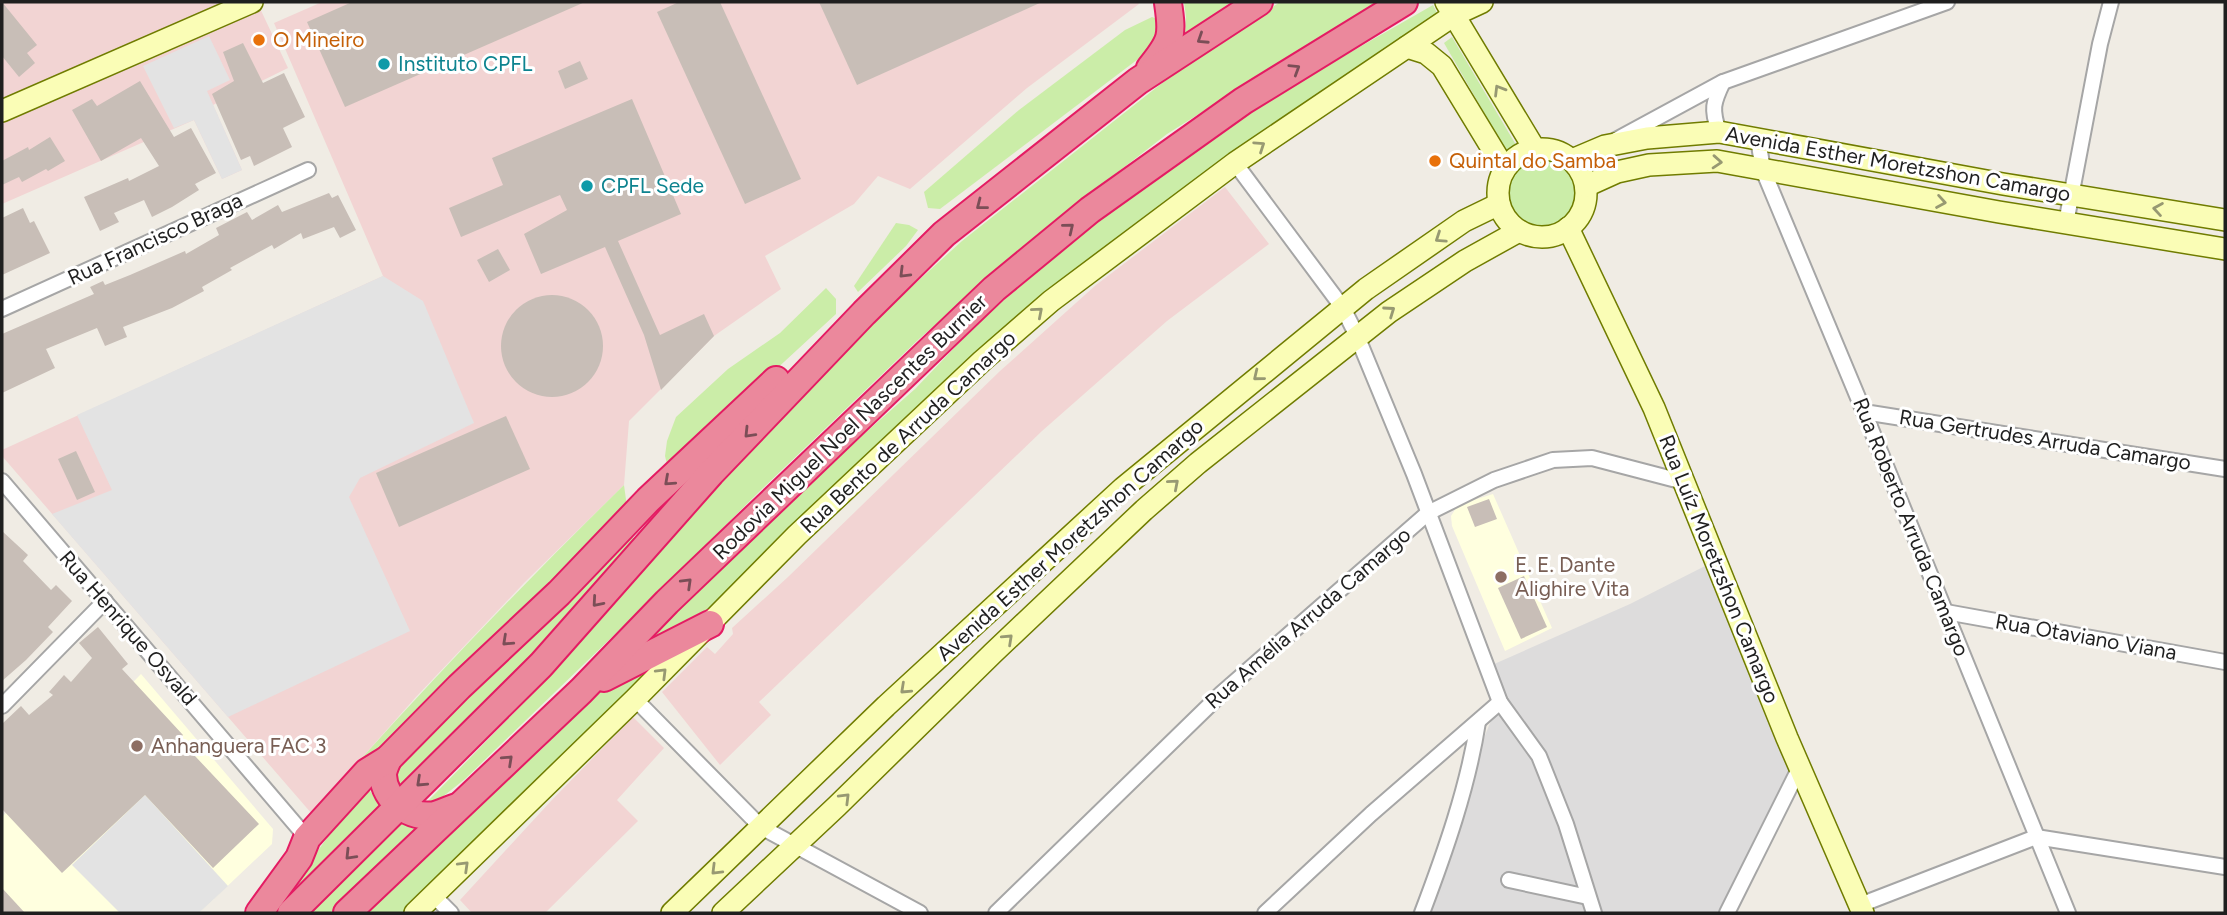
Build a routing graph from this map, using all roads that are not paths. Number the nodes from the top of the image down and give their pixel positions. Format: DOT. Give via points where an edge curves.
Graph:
graph roads {
  1 [pos="251,2"];
  2 [pos="1168,2"];
  3 [pos="1259,2"];
  4 [pos="1405,2"];
  5 [pos="1482,2"];
  6 [pos="1947,2"];
  7 [pos="2111,2"];
  8 [pos="1450,8"];
  9 [pos="1407,47"];
  10 [pos="1138,81"];
  11 [pos="1723,82"];
  12 [pos="2,111"];
  13 [pos="1719,132"];
  14 [pos="1758,139"];
  15 [pos="1605,146"];
  16 [pos="1534,149"];
  17 [pos="1572,160"];
  18 [pos="1235,163"];
  19 [pos="1504,168"];
  20 [pos="308,170"];
  21 [pos="1763,170"];
  22 [pos="1586,186"];
  23 [pos="2073,195"];
  24 [pos="1499,204"];
  25 [pos="2225,219"];
  26 [pos="2066,223"];
  27 [pos="1569,228"];
  28 [pos="1519,231"];
  29 [pos="2225,249"];
  30 [pos="1343,308"];
  31 [pos="2,309"];
  32 [pos="864,313"];
  33 [pos="1357,336"];
  34 [pos="1864,412"];
  35 [pos="2225,468"];
  36 [pos="1684,482"];
  37 [pos="3,484"];
  38 [pos="1428,513"];
  39 [pos="105,601"];
  40 [pos="1946,612"];
  41 [pos="710,624"];
  42 [pos="2225,662"];
  43 [pos="581,691"];
  44 [pos="635,699"];
  45 [pos="1500,702"];
  46 [pos="2,706"];
  47 [pos="1478,722"];
  48 [pos="388,759"];
  49 [pos="1800,767"];
  50 [pos="397,805"];
  51 [pos="458,806"];
  52 [pos="761,827"];
  53 [pos="2036,837"];
  54 [pos="307,838"];
  55 [pos="795,845"];
  56 [pos="2225,867"];
  57 [pos="1509,880"];
  58 [pos="434,896"];
  59 [pos="1588,897"];
  60 [pos="1861,909"];
  61 [pos="259,913"];
  62 [pos="291,913"];
  63 [pos="347,913"];
  64 [pos="415,913"];
  65 [pos="451,913"];
  66 [pos="671,913"];
  67 [pos="723,913"];
  68 [pos="920,913"];
  69 [pos="996,913"];
  70 [pos="1265,913"];
  71 [pos="1422,913"];
  72 [pos="1594,913"];
  73 [pos="1727,913"];
  74 [pos="2068,913"];
  1 -- 12 [label="main road"];
  2 -- 10 [label="highway" via="1172,30 1166,46"];
  3 -- 10 [label="highway, one-way"];
  43 -- 4 [label="highway, Rodovia Miguel Noel Nascentes Burnier, one-way" via="667,602 994,289 1090,210 1243,101"];
  5 -- 8 [label="main road, Rua Bento de Arruda Camargo"];
  6 -- 11 [label="street"];
  7 -- 23 [label="street"];
  8 -- 9 [label="main road, Rua Bento de Arruda Camargo"];
  16 -- 8 [label="main road, one-way"];
  18 -- 9 [label="main road, Rua Bento de Arruda Camargo, one-way"];
  9 -- 19 [label="main road" via="1426,52 1442,66"];
  10 -- 32 [label="highway, one-way" via="944,234"];
  11 -- 13 [label="street" via="1714,101"];
  11 -- 15 [label="street"];
  13 -- 14 [label="main road, Avenida Esther Moretzshon Camargo"];
  13 -- 15 [label="main road, Avenida Esther Moretzshon Camargo"];
  14 -- 21 [label="street, Rua Roberto Arruda Camargo"];
  14 -- 23 [label="main road, Avenida Esther Moretzshon Camargo"];
  15 -- 17 [label="main road, Avenida Esther Moretzshon Camargo"];
  16 -- 17 [label="main road" via="1548,149"];
  16 -- 19 [label="main road" via="1517,155"];
  17 -- 22 [label="main road"];
  18 -- 30 [label="street"];
  41 -- 18 [label="main road, Rua Bento de Arruda Camargo, one-way" via="797,535 1051,300"];
  19 -- 24 [label="main road"];
  20 -- 31 [label="street, Rua Francisco Braga"];
  22 -- 21 [label="main road, Avenida Esther Moretzshon Camargo, one-way" via="1616,172 1649,165 1717,161"];
  21 -- 26 [label="main road, Avenida Esther Moretzshon Camargo, one-way"];
  21 -- 34 [label="street, Rua Roberto Arruda Camargo"];
  22 -- 27 [label="main road" via="1579,217"];
  25 -- 23 [label="main road, Avenida Esther Moretzshon Camargo, one-way"];
  23 -- 26 [label="street"];
  24 -- 28 [label="main road"];
  24 -- 30 [label="main road, Avenida Esther Moretzshon Camargo, one-way" via="1464,221"];
  26 -- 29 [label="main road, Avenida Esther Moretzshon Camargo"];
  27 -- 28 [label="main road" via="1544,237"];
  27 -- 36 [label="main road, Rua Luíz Moretzshon Camargo"];
  33 -- 28 [label="main road, Avenida Esther Moretzshon Camargo, one-way" via="1465,261"];
  30 -- 33 [label="street"];
  30 -- 52 [label="main road, Avenida Esther Moretzshon Camargo, one-way" via="1123,488"];
  32 -- 48 [label="highway, one-way" via="846,311"];
  32 -- 50 [label="highway, one-way" via="711,473 541,665"];
  33 -- 38 [label="street"];
  55 -- 33 [label="main road, Avenida Esther Moretzshon Camargo, one-way" via="1144,510"];
  34 -- 35 [label="street, Rua Gertrudes Arruda Camargo"];
  34 -- 40 [label="street, Rua Roberto Arruda Camargo"];
  36 -- 38 [label="street, Rua Amélia Arruda Camargo" via="1592,458 1553,460 1494,480"];
  36 -- 49 [label="main road, Rua Luíz Moretzshon Camargo"];
  37 -- 39 [label="street, Rua Henrique Osvald"];
  38 -- 45 [label="street"];
  38 -- 69 [label="street, Rua Amélia Arruda Camargo" via="1222,693"];
  39 -- 46 [label="street"];
  39 -- 54 [label="street, Rua Henrique Osvald"];
  40 -- 42 [label="street, Rua Otaviano Viana"];
  40 -- 53 [label="street, Rua Roberto Arruda Camargo"];
  41 -- 43 [label="highway"];
  44 -- 41 [label="main road, Rua Bento de Arruda Camargo, one-way"];
  51 -- 43 [label="highway, Rodovia Miguel Noel Nascentes Burnier, one-way"];
  44 -- 52 [label="street"];
  58 -- 44 [label="main road, Rua Bento de Arruda Camargo, one-way"];
  45 -- 47 [label="street"];
  45 -- 59 [label="street" via="1539,756"];
  47 -- 70 [label="street"];
  47 -- 71 [label="street" via="1474,751"];
  48 -- 50 [label="highway" via="383,775 388,794"];
  48 -- 54 [label="highway" via="367,772"];
  49 -- 60 [label="main road, Rua Luíz Moretzshon Camargo"];
  49 -- 73 [label="street"];
  50 -- 51 [label="highway" via="434,815"];
  50 -- 62 [label="highway, one-way"];
  51 -- 63 [label="highway, Rodovia Miguel Noel Nascentes Burnier"];
  52 -- 55 [label="street"];
  52 -- 66 [label="main road, Avenida Esther Moretzshon Camargo, one-way"];
  53 -- 56 [label="street"];
  53 -- 60 [label="street"];
  53 -- 74 [label="street, Rua Roberto Arruda Camargo"];
  54 -- 61 [label="highway" via="299,858"];
  55 -- 67 [label="main road, Avenida Esther Moretzshon Camargo"];
  55 -- 68 [label="street"];
  57 -- 59 [label="street"];
  58 -- 64 [label="main road, Rua Bento de Arruda Camargo"];
  58 -- 65 [label="street"];
  59 -- 72 [label="street"];
}
